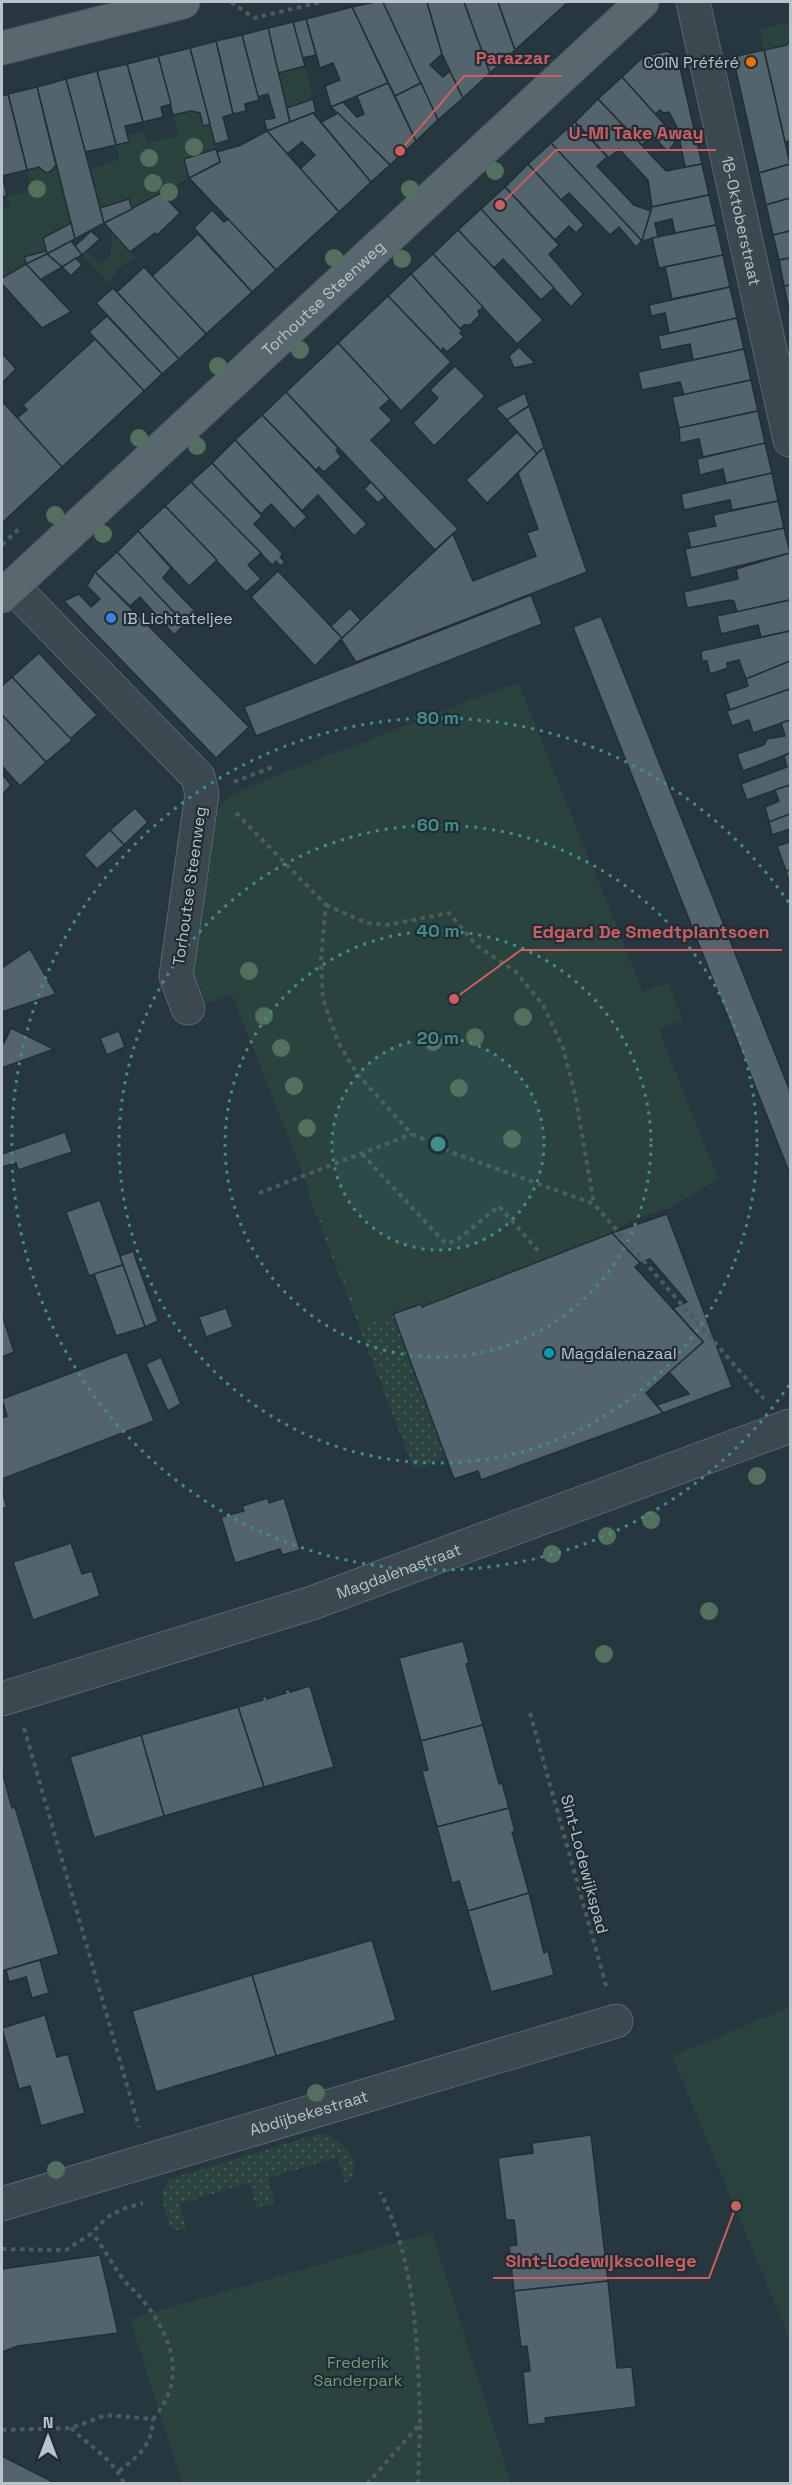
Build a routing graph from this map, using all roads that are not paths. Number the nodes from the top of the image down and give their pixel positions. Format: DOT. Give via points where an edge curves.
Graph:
graph roads {
  1 [pos="183,2"];
  2 [pos="693,2"];
  3 [pos="642,5"];
  4 [pos="2,48"];
  5 [pos="790,440"];
  6 [pos="7,591"];
  7 [pos="188,1008"];
  8 [pos="789,1427"];
  9 [pos="8,1697"];
  10 [pos="616,2021"];
  11 [pos="2,2204"];
  1 -- 4 [label="main road"];
  2 -- 5 [label="street, 18-Oktoberstraat"];
  3 -- 6 [label="main road, Torhoutse Steenweg"];
  6 -- 7 [label="street, Torhoutse Steenweg" via="198,777 202,794 176,976"];
  8 -- 9 [label="street, Magdalenastraat" via="312,1603"];
  10 -- 11 [label="street, Abdijbekestraat"];
}
